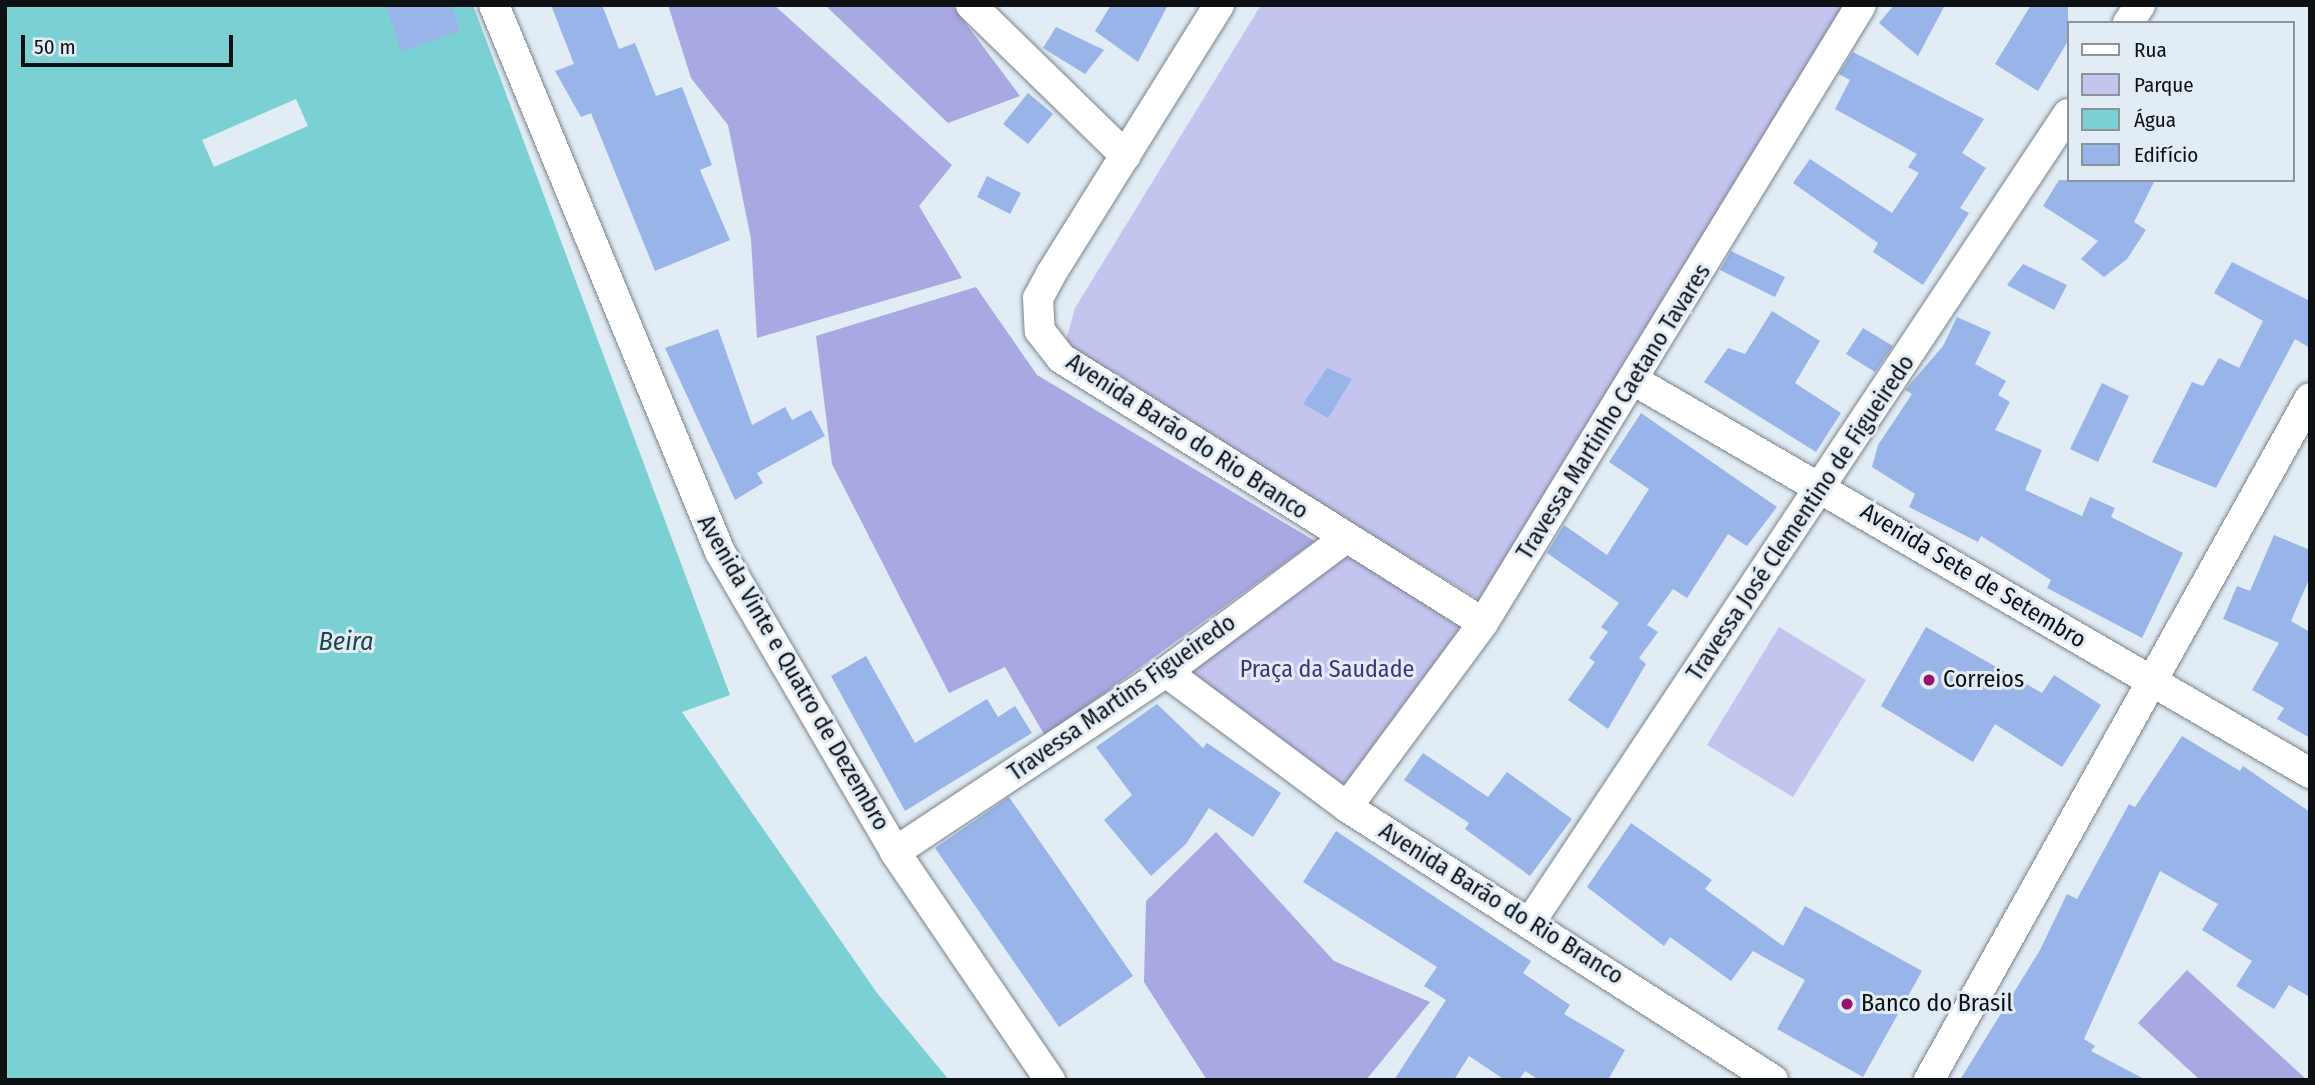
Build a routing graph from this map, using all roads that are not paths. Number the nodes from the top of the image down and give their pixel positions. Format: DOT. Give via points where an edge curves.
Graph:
graph roads {
  1 [pos="494,5"];
  2 [pos="971,5"];
  3 [pos="1219,5"];
  4 [pos="1861,5"];
  5 [pos="2140,5"];
  6 [pos="2129,21"];
  7 [pos="2066,117"];
  8 [pos="1126,156"];
  9 [pos="1635,381"];
  10 [pos="2310,398"];
  11 [pos="1823,488"];
  12 [pos="1346,538"];
  13 [pos="1483,623"];
  14 [pos="1166,672"];
  15 [pos="2152,682"];
  16 [pos="2310,773"];
  17 [pos="1347,807"];
  18 [pos="895,852"];
  19 [pos="1531,921"];
  20 [pos="1050,1080"];
  21 [pos="1773,1080"];
  22 [pos="1928,1080"];
  1 -- 18 [label="street, Avenida Vinte e Quatro de Dezembro" via="720,552"];
  2 -- 8 [label="street"];
  3 -- 8 [label="street, Avenida Barão do Rio Branco"];
  4 -- 9 [label="street, Travessa Martinho Caetano Tavares"];
  5 -- 6 [label="street"];
  7 -- 11 [label="street, Travessa José Clementino de Figueiredo"];
  8 -- 12 [label="street, Avenida Barão do Rio Branco" via="1038,298 1036,314 1048,346"];
  9 -- 11 [label="street, Avenida Sete de Setembro"];
  9 -- 13 [label="street, Travessa Martinho Caetano Tavares"];
  10 -- 15 [label="street"];
  11 -- 15 [label="street, Avenida Sete de Setembro"];
  11 -- 19 [label="street, Travessa José Clementino de Figueiredo"];
  12 -- 13 [label="street, Avenida Barão do Rio Branco"];
  12 -- 14 [label="street, Travessa Martins Figueiredo"];
  13 -- 17 [label="street, Travessa Martinho Caetano Tavares"];
  14 -- 17 [label="street, Avenida Barão do Rio Branco"];
  14 -- 18 [label="street, Travessa Martins Figueiredo"];
  15 -- 16 [label="street, Avenida Sete de Setembro"];
  15 -- 22 [label="street"];
  17 -- 19 [label="street, Avenida Barão do Rio Branco"];
  18 -- 20 [label="street, Avenida Vinte e Quatro de Dezembro"];
  19 -- 21 [label="street, Avenida Barão do Rio Branco"];
}
